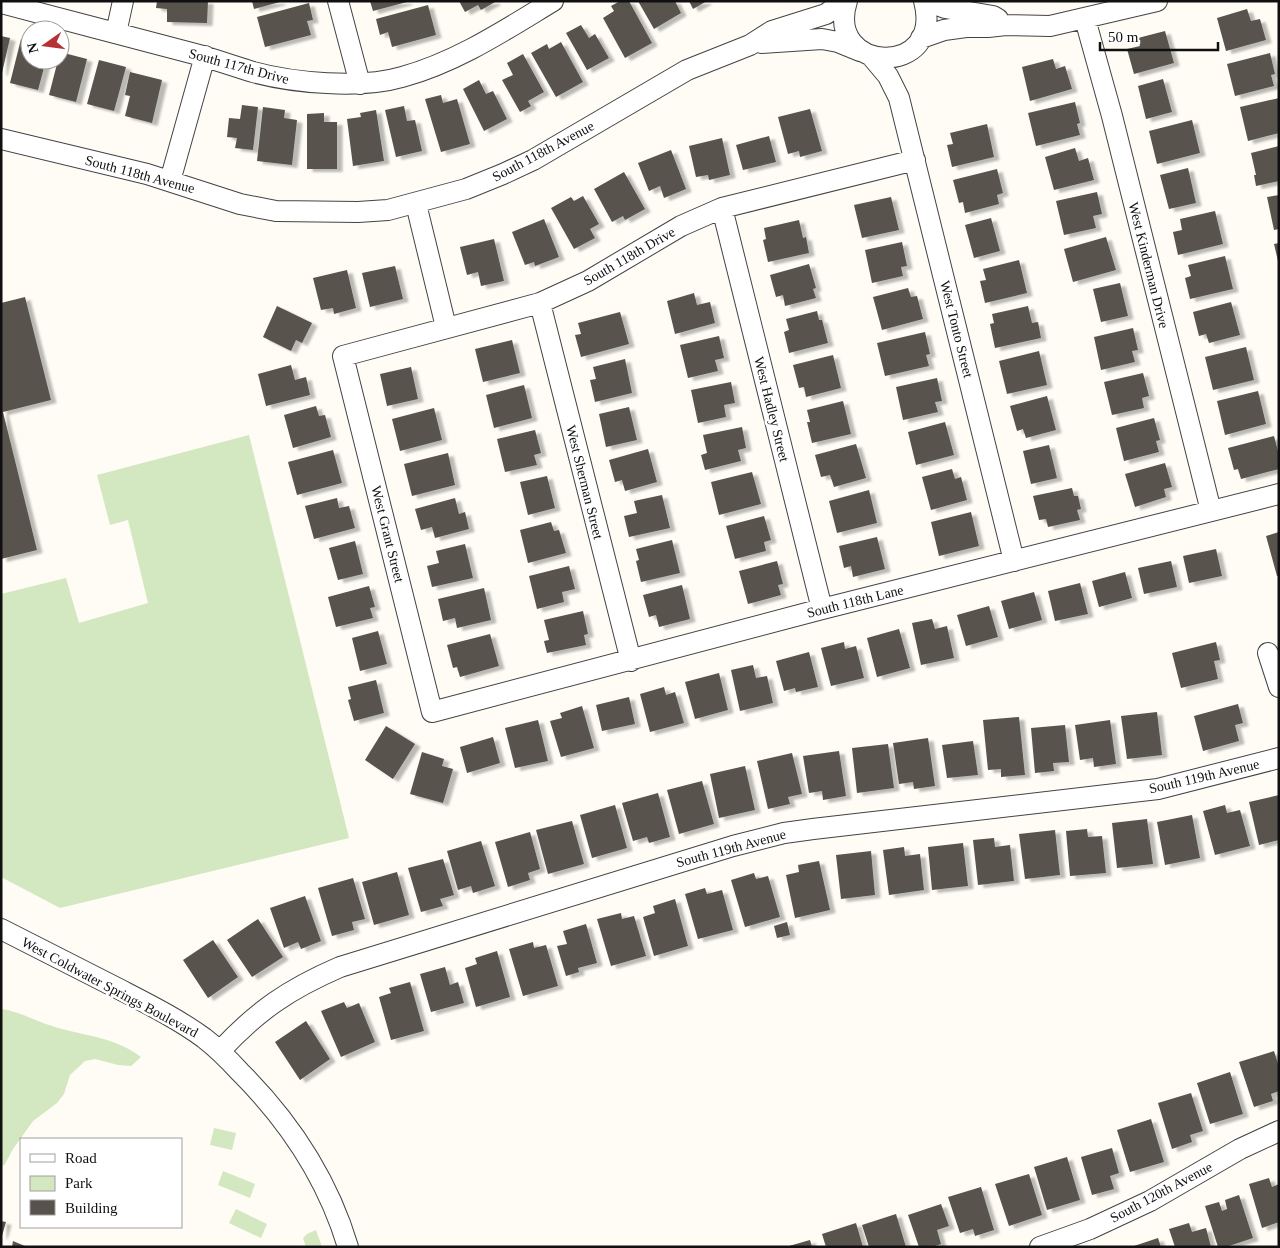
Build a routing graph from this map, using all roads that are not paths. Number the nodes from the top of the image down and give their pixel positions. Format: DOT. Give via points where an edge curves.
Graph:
graph roads {
  1 [pos="123,1"];
  2 [pos="338,1"];
  3 [pos="553,1"];
  4 [pos="846,1"];
  5 [pos="925,1"];
  6 [pos="1157,1"];
  7 [pos="1,3"];
  8 [pos="1085,19"];
  9 [pos="1006,25"];
  10 [pos="116,34"];
  11 [pos="917,44"];
  12 [pos="750,45"];
  13 [pos="867,54"];
  14 [pos="205,56"];
  15 [pos="360,84"];
  16 [pos="899,98"];
  17 [pos="1,139"];
  18 [pos="915,160"];
  19 [pos="170,181"];
  20 [pos="416,204"];
  21 [pos="722,208"];
  22 [pos="540,303"];
  23 [pos="446,327"];
  24 [pos="343,356"];
  25 [pos="1279,494"];
  26 [pos="1211,511"];
  27 [pos="1014,561"];
  28 [pos="822,609"];
  29 [pos="1268,653"];
  30 [pos="631,661"];
  31 [pos="1279,687"];
  32 [pos="432,712"];
  33 [pos="1279,758"];
  34 [pos="1,928"];
  35 [pos="220,1051"];
  36 [pos="1279,1131"];
  37 [pos="348,1247"];
  38 [pos="1040,1247"];
  1 -- 10 [label="street"];
  2 -- 15 [label="street"];
  3 -- 15 [label="street, South 117th Drive" via="449,61 400,78"];
  4 -- 12 [label="street, South 118th Avenue" via="826,14 772,31"];
  4 -- 13 [label="street, West Tonto Street" via="844,21 847,33 853,43"];
  5 -- 9 [label="street" via="945,8 993,16"];
  5 -- 11 [label="street, West Tonto Street" via="926,26"];
  6 -- 8 [label="street"];
  7 -- 10 [label="street, South 117th Drive"];
  8 -- 9 [label="street" via="1050,26"];
  8 -- 26 [label="street, West Kinderman Drive"];
  9 -- 11 [label="street" via="954,28 932,33"];
  10 -- 14 [label="street, South 117th Drive"];
  11 -- 13 [label="street" via="900,56 886,59"];
  11 -- 16 [label="street, West Tonto Street" via="904,69"];
  12 -- 13 [label="street, South 118th Avenue" via="822,39"];
  12 -- 20 [label="street, South 118th Avenue" via="687,70 511,171"];
  13 -- 16 [label="street, West Tonto Street" via="888,76"];
  14 -- 15 [label="street, South 117th Drive" via="297,82"];
  14 -- 19 [label="street"];
  16 -- 18 [label="street, West Tonto Street"];
  17 -- 19 [label="street, South 118th Avenue"];
  18 -- 21 [label="street, South 118th Drive"];
  18 -- 27 [label="street, West Tonto Street"];
  19 -- 20 [label="street, South 118th Avenue" via="276,212 358,212"];
  20 -- 23 [label="street"];
  21 -- 22 [label="street, South 118th Drive" via="681,226 588,281"];
  21 -- 28 [label="street, West Hadley Street"];
  22 -- 23 [label="street, South 118th Drive"];
  22 -- 30 [label="street, West Sherman Street"];
  23 -- 24 [label="street, South 118th Drive"];
  24 -- 32 [label="street, West Grant Street"];
  25 -- 26 [label="street, South 118th Lane"];
  26 -- 27 [label="street, South 118th Lane"];
  27 -- 28 [label="street, South 118th Lane"];
  28 -- 30 [label="street, South 118th Lane"];
  29 -- 31 [label="street"];
  30 -- 32 [label="street, South 118th Lane"];
  33 -- 35 [label="street, South 119th Avenue" via="1158,789 813,829 733,846 340,968 285,994 240,1029"];
  34 -- 35 [label="street, West Coldwater Springs Boulevard" via="161,1011"];
  35 -- 37 [label="street, West Coldwater Springs Boulevard" via="278,1114 318,1172"];
  36 -- 38 [label="street, South 120th Avenue" via="1240,1149 1150,1201 1090,1229"];
}
